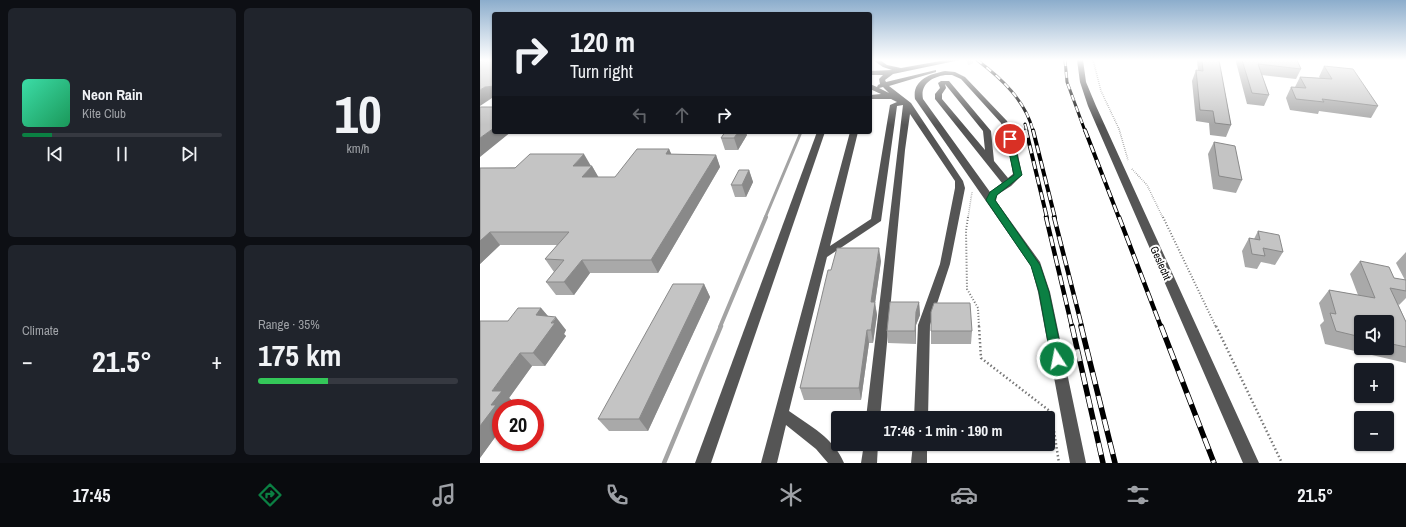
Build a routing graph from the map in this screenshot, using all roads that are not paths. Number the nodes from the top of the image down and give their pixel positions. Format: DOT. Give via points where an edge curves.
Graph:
graph roads {
  1 [pos="899,82"];
  2 [pos="923,82"];
  3 [pos="966,82"];
  4 [pos="1083,82"];
  5 [pos="874,89"];
  6 [pos="903,103"];
  7 [pos="820,134"];
  8 [pos="853,134"];
  9 [pos="990,161"];
  10 [pos="1008,184"];
  11 [pos="991,200"];
  12 [pos="823,255"];
  13 [pos="874,411"];
  14 [pos="921,411"];
  15 [pos="782,414"];
  16 [pos="870,451"];
  17 [pos="920,451"];
  18 [pos="703,463"];
  19 [pos="769,463"];
  20 [pos="836,463"];
  21 [pos="869,463"];
  22 [pos="919,463"];
  23 [pos="1078,463"];
  24 [pos="1250,463"];
  1 -- 5 [label="street"];
  2 -- 11 [label="street" via="916,92 919,99"];
  3 -- 10 [label="street" via="1007,127 1018,175"];
  4 -- 24 [label="street, Geslecht"];
  5 -- 6 [label="street"];
  6 -- 12 [label="street" via="894,105 876,221"];
  6 -- 13 [label="street" via="900,158"];
  6 -- 14 [label="street" via="959,181 960,188 945,264 924,325"];
  7 -- 18 [label="street"];
  8 -- 12 [label="street"];
  9 -- 9 [label="street" via="987,131 947,82 941,83 943,88 938,94 939,99"];
  9 -- 10 [label="street"];
  10 -- 11 [label="street" via="993,194"];
  11 -- 23 [label="street" via="1036,265 1044,292"];
  12 -- 15 [label="street"];
  15 -- 19 [label="street"];
  15 -- 20 [label="street" via="828,450"];
  16 -- 21 [label="street"];
  17 -- 22 [label="street"];
}
